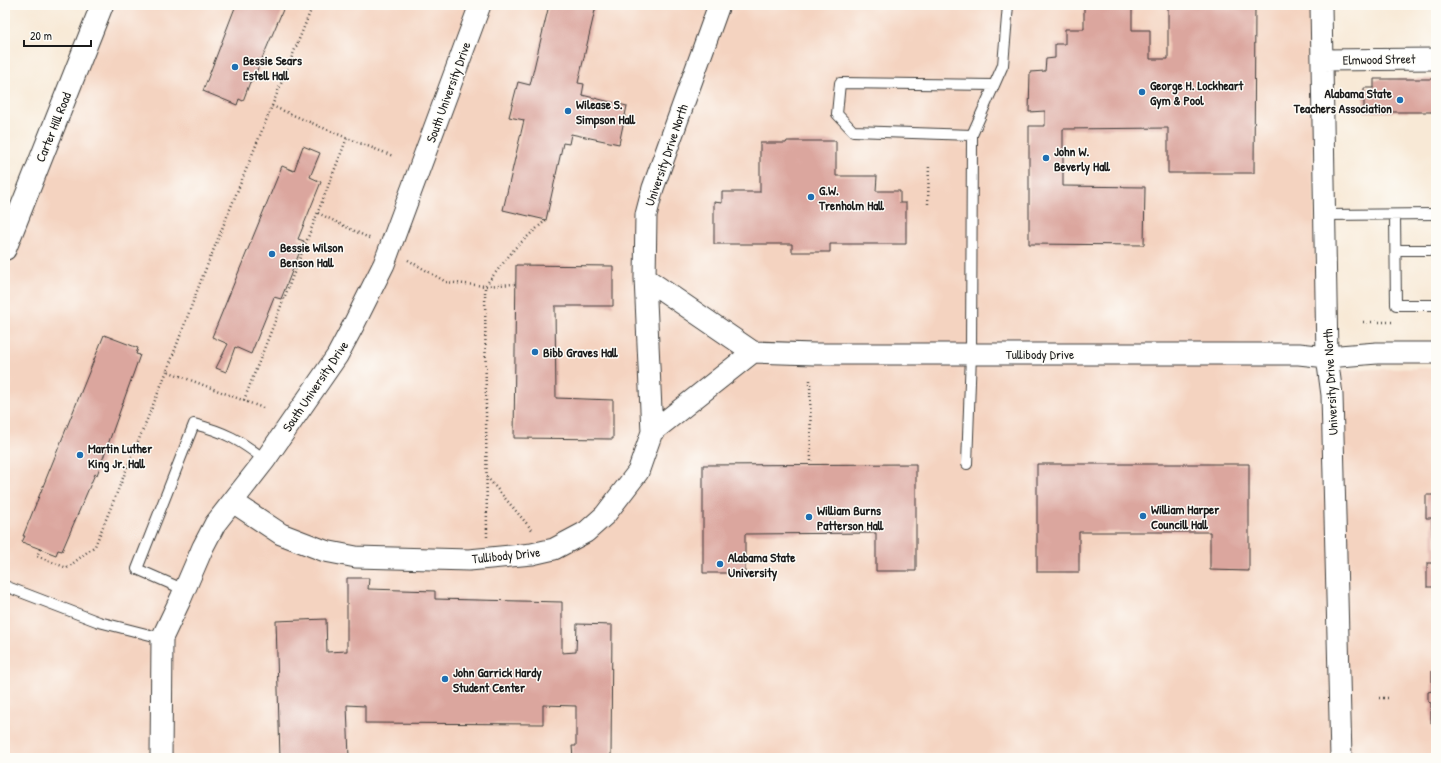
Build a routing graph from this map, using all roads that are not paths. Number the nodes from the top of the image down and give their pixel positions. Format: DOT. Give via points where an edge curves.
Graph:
graph roads {
  1 [pos="102,5"];
  2 [pos="480,5"];
  3 [pos="719,5"];
  4 [pos="1008,5"];
  5 [pos="1321,5"];
  6 [pos="1436,59"];
  7 [pos="1322,60"];
  8 [pos="994,85"];
  9 [pos="972,135"];
  10 [pos="1436,214"];
  11 [pos="1324,215"];
  12 [pos="1395,215"];
  13 [pos="5,249"];
  14 [pos="1396,250"];
  15 [pos="1436,250"];
  16 [pos="645,278"];
  17 [pos="1436,305"];
  18 [pos="753,352"];
  19 [pos="1436,353"];
  20 [pos="971,354"];
  21 [pos="1327,357"];
  22 [pos="652,432"];
  23 [pos="265,460"];
  24 [pos="967,464"];
  25 [pos="233,502"];
  26 [pos="5,586"];
  27 [pos="185,590"];
  28 [pos="162,638"];
  29 [pos="161,758"];
  30 [pos="1341,758"];
  1 -- 13 [label="main road, Carter Hill Road"];
  2 -- 23 [label="street, South University Drive" via="389,249 354,324 337,356"];
  3 -- 16 [label="street, University Drive North" via="653,188 646,215"];
  4 -- 8 [label="lane" via="1003,65"];
  5 -- 7 [label="street, University Drive North"];
  6 -- 7 [label="street, Elmwood Street"];
  7 -- 11 [label="street, University Drive North"];
  8 -- 9 [label="lane"];
  8 -- 9 [label="lane" via="840,83 837,114 853,131"];
  9 -- 20 [label="lane"];
  10 -- 12 [label="lane"];
  11 -- 12 [label="lane"];
  11 -- 21 [label="street, University Drive North"];
  12 -- 14 [label="lane"];
  14 -- 15 [label="lane"];
  14 -- 17 [label="lane" via="1396,305"];
  16 -- 18 [label="street"];
  16 -- 22 [label="street, University Drive North"];
  18 -- 20 [label="street, Tullibody Drive"];
  18 -- 22 [label="street"];
  19 -- 21 [label="street, Tullibody Drive" via="1377,353"];
  20 -- 21 [label="street, Tullibody Drive" via="1286,354"];
  20 -- 24 [label="lane"];
  21 -- 30 [label="street, University Drive North" via="1332,395"];
  22 -- 25 [label="street, Tullibody Drive" via="638,472 605,515 586,532 568,543 532,554 469,560 356,557 325,551 281,534"];
  23 -- 25 [label="street, South University Drive"];
  23 -- 27 [label="lane" via="242,442 211,428 194,424 138,569"];
  25 -- 27 [label="street, South University Drive" via="212,530"];
  26 -- 28 [label="lane" via="98,622"];
  27 -- 28 [label="street, South University Drive"];
  28 -- 29 [label="street, South University Drive"];
}
